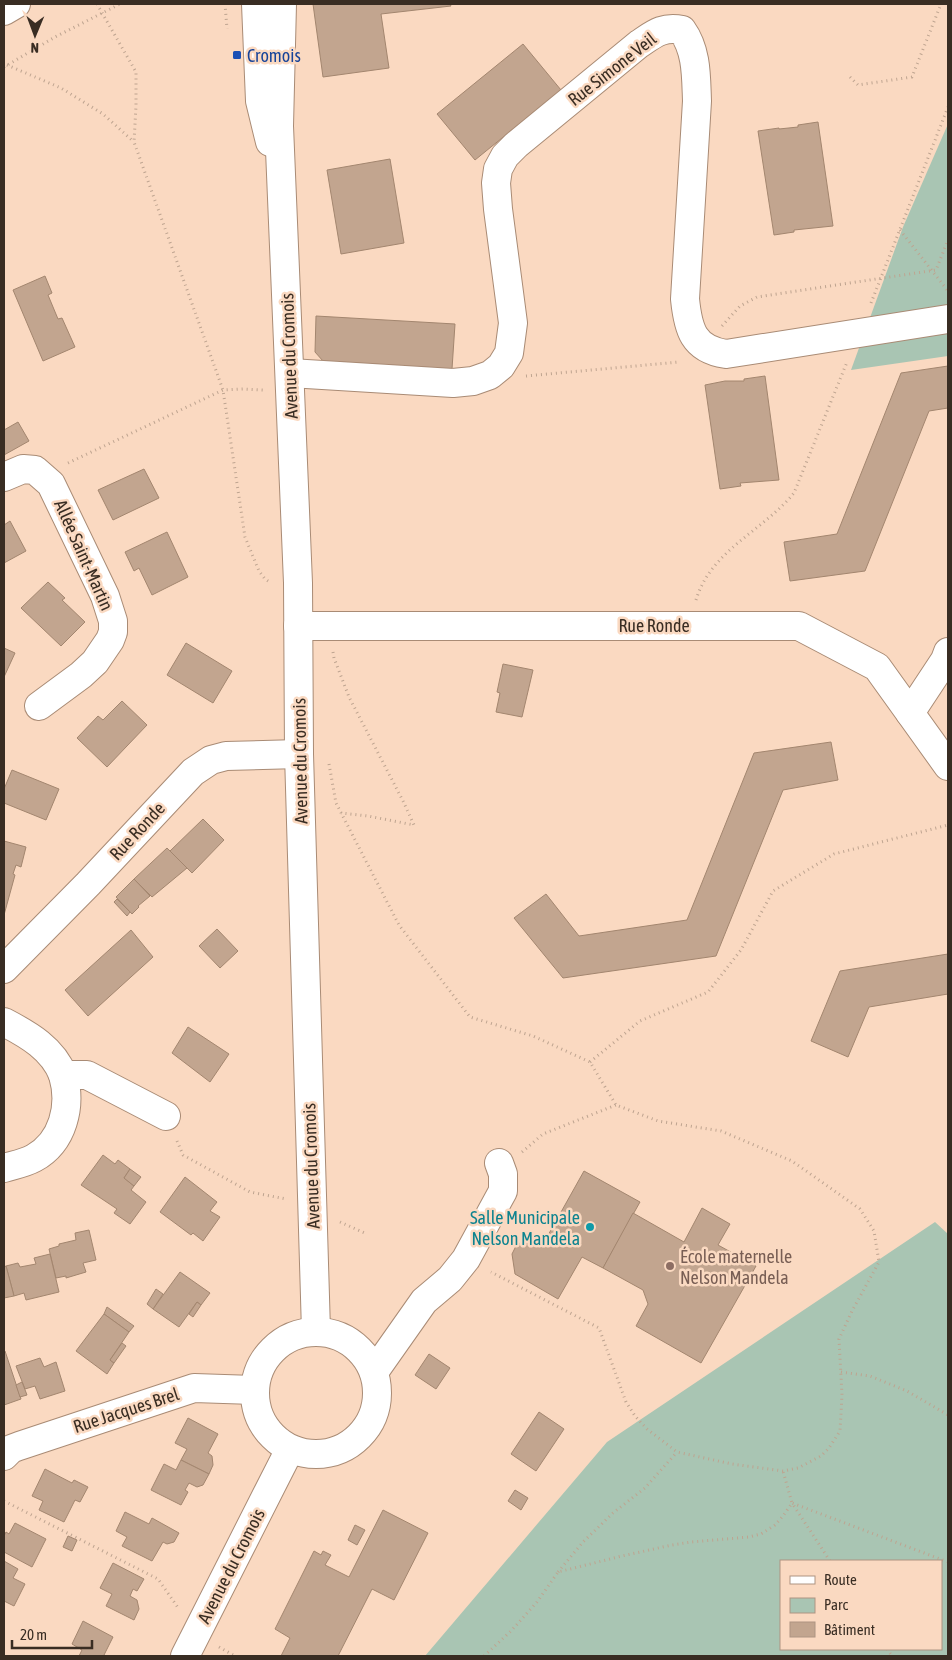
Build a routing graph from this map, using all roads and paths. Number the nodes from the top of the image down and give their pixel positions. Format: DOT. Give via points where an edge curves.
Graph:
graph roads {
  1 [pos="16,4"];
  2 [pos="97,4"];
  3 [pos="120,4"];
  4 [pos="256,4"];
  5 [pos="282,4"];
  6 [pos="941,4"];
  7 [pos="4,11"];
  8 [pos="102,13"];
  9 [pos="6,66"];
  10 [pos="850,77"];
  11 [pos="948,108"];
  12 [pos="947,115"];
  13 [pos="134,142"];
  14 [pos="282,192"];
  15 [pos="900,230"];
  16 [pos="948,240"];
  17 [pos="932,271"];
  18 [pos="880,278"];
  19 [pos="948,291"];
  20 [pos="948,319"];
  21 [pos="859,332"];
  22 [pos="715,351"];
  23 [pos="490,375"];
  24 [pos="291,382"];
  25 [pos="223,390"];
  26 [pos="39,472"];
  27 [pos="4,477"];
  28 [pos="298,583"];
  29 [pos="695,625"];
  30 [pos="298,626"];
  31 [pos="332,626"];
  32 [pos="948,652"];
  33 [pos="39,706"];
  34 [pos="910,713"];
  35 [pos="299,754"];
  36 [pos="948,766"];
  37 [pos="948,825"];
  38 [pos="4,969"];
  39 [pos="4,1022"];
  40 [pos="590,1062"];
  41 [pos="63,1076"];
  42 [pos="616,1105"];
  43 [pos="166,1116"];
  44 [pos="500,1163"];
  45 [pos="4,1168"];
  46 [pos="312,1210"];
  47 [pos="367,1234"];
  48 [pos="466,1259"];
  49 [pos="316,1331"];
  50 [pos="374,1372"];
  51 [pos="841,1372"];
  52 [pos="254,1390"];
  53 [pos="948,1415"];
  54 [pos="290,1449"];
  55 [pos="677,1452"];
  56 [pos="4,1456"];
  57 [pos="783,1470"];
  58 [pos="4,1501"];
  59 [pos="792,1502"];
  60 [pos="829,1560"];
  61 [pos="948,1562"];
  62 [pos="558,1572"];
  63 [pos="191,1645"];
  64 [pos="235,1656"];
  65 [pos="484,1656"];
  1 -- 7 [label="street"];
  2 -- 8 [label="path"];
  3 -- 8 [label="path"];
  4 -- 14 [label="street, Avenue du Cromois" via="260,102"];
  5 -- 14 [label="street, Avenue du Cromois" via="279,126"];
  6 -- 10 [label="path" via="912,77 858,85"];
  8 -- 9 [label="path"];
  8 -- 13 [label="path" via="136,72"];
  9 -- 13 [label="path" via="61,88 103,114"];
  11 -- 12 [label="path"];
  12 -- 15 [label="path"];
  13 -- 25 [label="path"];
  14 -- 24 [label="street, Avenue du Cromois"];
  15 -- 17 [label="path"];
  15 -- 18 [label="path"];
  16 -- 17 [label="path" via="936,270"];
  17 -- 18 [label="path"];
  17 -- 19 [label="path"];
  18 -- 21 [label="path"];
  18 -- 22 [label="path" via="757,297 740,306"];
  20 -- 21 [label="street"];
  21 -- 22 [label="street"];
  21 -- 29 [label="path" via="794,493 708,572 696,600"];
  22 -- 23 [label="path" via="690,361 517,376"];
  22 -- 23 [label="street, Rue Simone Veil" via="695,338 688,323 685,299 696,74 690,40 682,30 670,28 639,44 516,145 498,169 498,209 513,323 509,353"];
  23 -- 24 [label="street" via="453,384"];
  24 -- 25 [label="path"];
  24 -- 28 [label="street, Avenue du Cromois"];
  25 -- 26 [label="path"];
  25 -- 28 [label="path" via="245,537 265,579 271,583"];
  26 -- 27 [label="street" via="23,469"];
  26 -- 33 [label="street, Allée Saint-Martin" via="51,484 106,596 113,621 110,640 95,662"];
  28 -- 30 [label="street, Avenue du Cromois"];
  29 -- 31 [label="street, Rue Ronde"];
  29 -- 34 [label="street, Rue Ronde" via="799,626 877,667"];
  30 -- 31 [label="street, Rue Ronde"];
  30 -- 35 [label="street, Avenue du Cromois"];
  31 -- 40 [label="path" via="334,658 349,698 414,825 340,813 398,925 470,1017 533,1036"];
  32 -- 34 [label="street"];
  34 -- 36 [label="street, Rue Ronde"];
  35 -- 38 [label="street, Rue Ronde" via="226,756 211,760 193,772"];
  35 -- 46 [label="street, Avenue du Cromois"];
  37 -- 40 [label="path" via="834,854 773,891 741,950 708,992 640,1021"];
  39 -- 41 [label="street" via="48,1050"];
  40 -- 42 [label="path"];
  41 -- 43 [label="street" via="87,1075"];
  41 -- 45 [label="street" via="66,1114 56,1137 35,1157"];
  42 -- 44 [label="path" via="543,1134 515,1157"];
  42 -- 51 [label="path" via="658,1121 721,1131 792,1161 860,1208 874,1231 878,1262 839,1338"];
  43 -- 46 [label="path" via="183,1155 250,1192 287,1199"];
  44 -- 48 [label="street" via="503,1191"];
  46 -- 47 [label="path"];
  46 -- 49 [label="street, Avenue du Cromois"];
  48 -- 50 [label="street" via="450,1279 424,1301"];
  48 -- 55 [label="path" via="599,1328 630,1409 646,1429"];
  49 -- 50 [label="street" via="335,1334 352,1342 366,1356"];
  49 -- 52 [label="street" via="290,1337 268,1353 259,1369"];
  50 -- 54 [label="street" via="378,1392 375,1413 365,1431 350,1445 331,1453 310,1455"];
  51 -- 53 [label="path" via="870,1376 907,1391"];
  51 -- 57 [label="path" via="841,1421 835,1440 821,1456 798,1468"];
  52 -- 54 [label="street" via="255,1405 262,1423 274,1438"];
  52 -- 56 [label="street, Rue Jacques Brel" via="194,1388 19,1446"];
  54 -- 63 [label="street, Avenue du Cromois"];
  55 -- 57 [label="path" via="732,1464"];
  55 -- 62 [label="path" via="645,1488 583,1542"];
  57 -- 59 [label="path"];
  58 -- 63 [label="path" via="158,1579"];
  59 -- 60 [label="path"];
  59 -- 61 [label="path"];
  59 -- 62 [label="path" via="775,1525 761,1534 672,1545"];
  62 -- 65 [label="path" via="537,1602"];
  63 -- 64 [label="path"];
}
